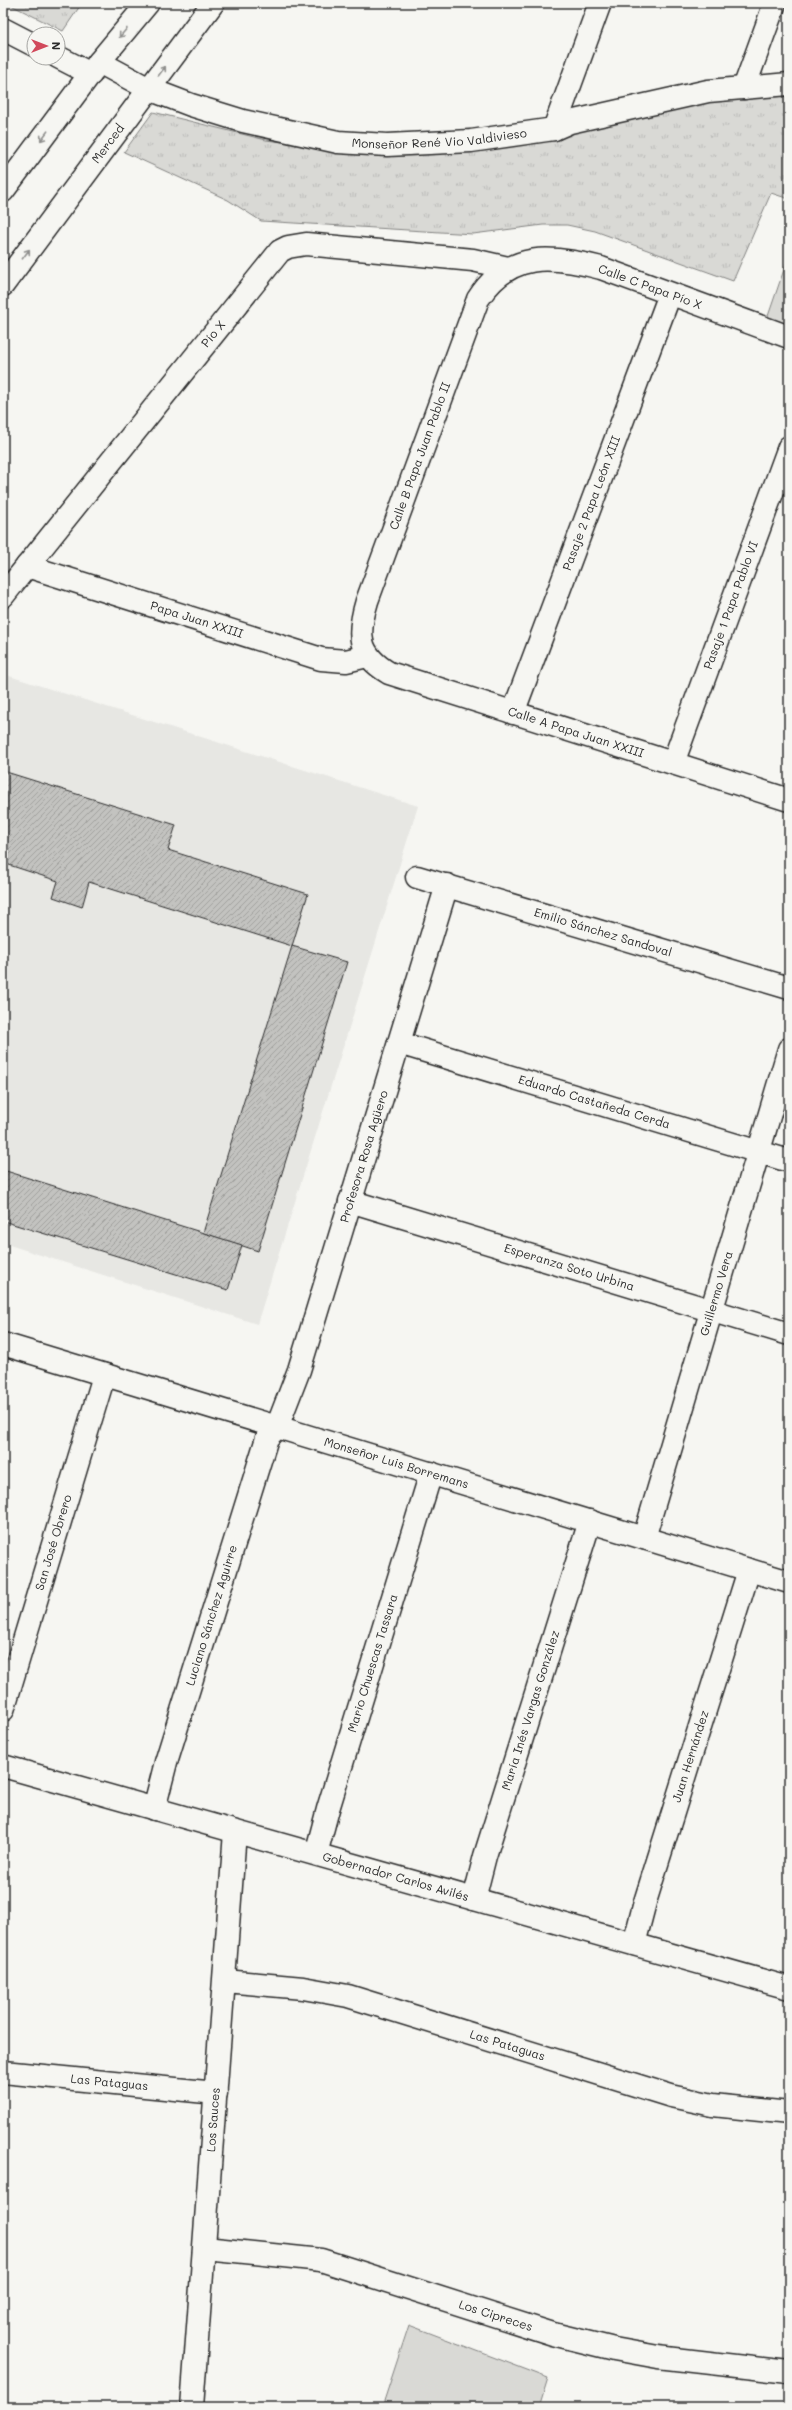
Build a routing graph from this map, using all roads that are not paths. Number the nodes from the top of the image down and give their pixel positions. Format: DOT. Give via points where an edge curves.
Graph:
graph roads {
  1 [pos="148,3"];
  2 [pos="213,3"];
  3 [pos="600,3"];
  4 [pos="775,3"];
  5 [pos="3,29"];
  6 [pos="26,41"];
  7 [pos="66,59"];
  8 [pos="95,68"];
  9 [pos="789,84"];
  10 [pos="744,88"];
  11 [pos="149,89"];
  12 [pos="554,129"];
  13 [pos="3,192"];
  14 [pos="508,268"];
  15 [pos="3,285"];
  16 [pos="670,294"];
  17 [pos="789,337"];
  18 [pos="789,447"];
  19 [pos="27,566"];
  20 [pos="3,596"];
  21 [pos="367,656"];
  22 [pos="513,713"];
  23 [pos="673,763"];
  24 [pos="789,800"];
  25 [pos="417,877"];
  26 [pos="447,885"];
  27 [pos="789,988"];
  28 [pos="399,1043"];
  29 [pos="789,1049"];
  30 [pos="758,1152"];
  31 [pos="789,1161"];
  32 [pos="350,1201"];
  33 [pos="710,1310"];
  34 [pos="789,1334"];
  35 [pos="3,1344"];
  36 [pos="106,1375"];
  37 [pos="278,1427"];
  38 [pos="431,1473"];
  39 [pos="590,1521"];
  40 [pos="644,1538"];
  41 [pos="749,1570"];
  42 [pos="789,1582"];
  43 [pos="3,1710"];
  44 [pos="3,1766"];
  45 [pos="154,1809"];
  46 [pos="235,1832"];
  47 [pos="316,1854"];
  48 [pos="474,1899"];
  49 [pos="634,1944"];
  50 [pos="224,1981"];
  51 [pos="789,1988"];
  52 [pos="3,2072"];
  53 [pos="216,2094"];
  54 [pos="789,2113"];
  55 [pos="205,2248"];
  56 [pos="789,2372"];
  57 [pos="192,2407"];
  1 -- 8 [label="street, one-way"];
  11 -- 2 [label="street, Merced, one-way"];
  3 -- 12 [label="street"];
  4 -- 10 [label="street"];
  5 -- 6 [label="street"];
  7 -- 8 [label="street, Monseñor René Vio Valdivieso"];
  8 -- 11 [label="street, Monseñor René Vio Valdivieso"];
  8 -- 13 [label="street, one-way"];
  9 -- 10 [label="street, Monseñor René Vio Valdivieso"];
  10 -- 12 [label="street, Monseñor René Vio Valdivieso" via="677,97 570,122"];
  11 -- 12 [label="street, Monseñor René Vio Valdivieso" via="243,121 338,142 430,144"];
  15 -- 11 [label="street, Merced, one-way"];
  14 -- 16 [label="street, Calle C Papa Pío X" via="538,260 575,261"];
  14 -- 19 [label="street, Pío X" via="472,260 306,244 280,251"];
  14 -- 21 [label="street, Calle B Papa Juan Pablo II" via="492,281 478,299 367,601 362,642"];
  16 -- 17 [label="street, Calle C Papa Pío X"];
  16 -- 22 [label="street, Pasaje 2 Papa León XIII"];
  18 -- 23 [label="street, Pasaje 1 Papa Pablo VI"];
  19 -- 20 [label="street, Pío X"];
  19 -- 21 [label="street, Papa Juan XXIII" via="321,659 346,661"];
  21 -- 22 [label="street, Calle A Papa Juan XXIII" via="379,667 400,677"];
  22 -- 23 [label="street, Calle A Papa Juan XXIII"];
  23 -- 24 [label="street, Calle A Papa Juan XXIII"];
  25 -- 26 [label="street, Emilio Sánchez Sandoval"];
  26 -- 27 [label="street, Emilio Sánchez Sandoval"];
  26 -- 28 [label="street, Profesora Rosa Agüero"];
  28 -- 30 [label="street, Eduardo Castañeda Cerda"];
  28 -- 32 [label="street, Profesora Rosa Agüero"];
  29 -- 30 [label="street, Guillermo Vera"];
  30 -- 31 [label="street, Eduardo Castañeda Cerda"];
  30 -- 33 [label="street, Guillermo Vera"];
  32 -- 33 [label="street, Esperanza Soto Urbina"];
  32 -- 37 [label="street, Profesora Rosa Agüero" via="299,1370"];
  33 -- 34 [label="street, Esperanza Soto Urbina"];
  33 -- 40 [label="street, Guillermo Vera"];
  35 -- 36 [label="street, Monseñor Luis Borremans"];
  36 -- 37 [label="street, Monseñor Luis Borremans"];
  36 -- 43 [label="street, San José Obrero" via="102,1379"];
  37 -- 38 [label="street, Monseñor Luis Borremans"];
  37 -- 45 [label="street, Luciano Sánchez Aguirre" via="266,1438 166,1762"];
  38 -- 39 [label="street, Monseñor Luis Borremans"];
  38 -- 47 [label="street, Mario Chuescas Tassara"];
  39 -- 40 [label="street, Monseñor Luis Borremans"];
  39 -- 48 [label="street, María Inés Vargas González" via="485,1856"];
  40 -- 41 [label="street, Monseñor Luis Borremans"];
  41 -- 42 [label="street, Monseñor Luis Borremans"];
  41 -- 49 [label="street, Juan Hernández"];
  44 -- 45 [label="street, Gobernador Carlos Avilés"];
  45 -- 46 [label="street, Gobernador Carlos Avilés"];
  46 -- 47 [label="street, Gobernador Carlos Avilés"];
  46 -- 50 [label="street, Los Sauces"];
  47 -- 48 [label="street, Gobernador Carlos Avilés"];
  48 -- 49 [label="street, Gobernador Carlos Avilés"];
  49 -- 51 [label="street, Gobernador Carlos Avilés"];
  50 -- 53 [label="street, Los Sauces"];
  50 -- 54 [label="street, Las Pataguas" via="303,1988 348,1996 671,2096 712,2105"];
  52 -- 53 [label="street, Las Pataguas"];
  53 -- 55 [label="street, Los Sauces"];
  55 -- 56 [label="street, Los Cipreces" via="321,2260 552,2334 614,2349 658,2357"];
  55 -- 57 [label="street, Los Sauces"];
}
